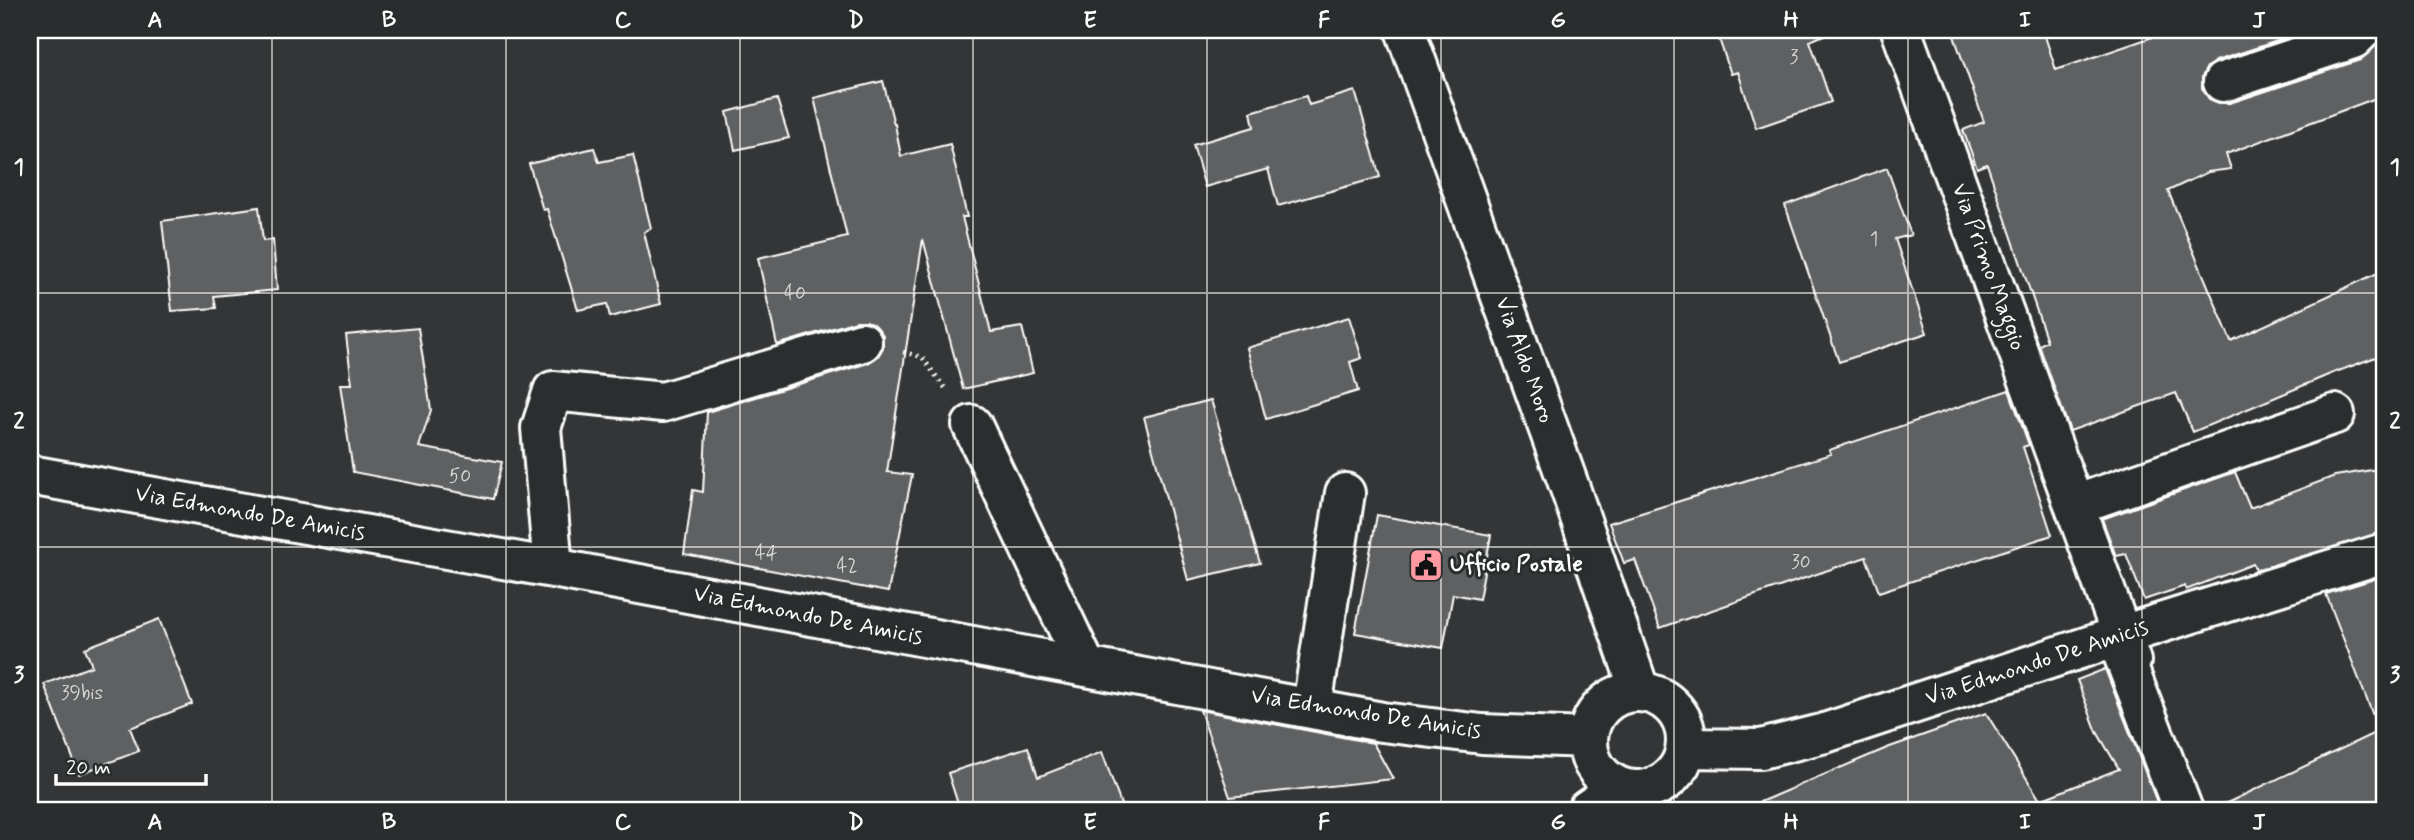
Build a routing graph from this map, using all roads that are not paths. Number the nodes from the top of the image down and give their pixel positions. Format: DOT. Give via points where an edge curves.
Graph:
graph roads {
  1 [pos="1405,30"];
  2 [pos="1901,30"];
  3 [pos="2362,30"];
  4 [pos="2223,82"];
  5 [pos="862,342"];
  6 [pos="2335,414"];
  7 [pos="972,425"];
  8 [pos="30,475"];
  9 [pos="1345,493"];
  10 [pos="2075,505"];
  11 [pos="2384,553"];
  12 [pos="553,568"];
  13 [pos="2123,644"];
  14 [pos="1086,667"];
  15 [pos="1640,692"];
  16 [pos="1312,707"];
  17 [pos="1588,738"];
  18 [pos="1686,748"];
  19 [pos="1620,787"];
  20 [pos="2183,807"];
  21 [pos="1587,810"];
  1 -- 15 [label="street, Via Aldo Moro"];
  2 -- 10 [label="street, Via Primo Maggio"];
  3 -- 4 [label="street" via="2353,39"];
  5 -- 12 [label="street" via="663,402 553,391 541,428"];
  6 -- 10 [label="street"];
  7 -- 14 [label="street"];
  8 -- 12 [label="street, Via Edmondo De Amicis"];
  9 -- 16 [label="street"];
  10 -- 13 [label="street, Via Primo Maggio"];
  11 -- 13 [label="street, Via Edmondo De Amicis"];
  12 -- 14 [label="street, Via Edmondo De Amicis"];
  13 -- 18 [label="street, Via Edmondo De Amicis" via="1761,750"];
  13 -- 20 [label="street, Via Primo Maggio"];
  14 -- 16 [label="street, Via Edmondo De Amicis"];
  15 -- 17 [label="street" via="1621,694 1604,704 1593,719"];
  15 -- 18 [label="street" via="1670,703 1681,716"];
  16 -- 17 [label="street, Via Edmondo De Amicis" via="1382,722 1482,734"];
  17 -- 19 [label="street" via="1596,768"];
  18 -- 19 [label="street" via="1670,778 1655,787"];
  19 -- 21 [label="street"];
}
